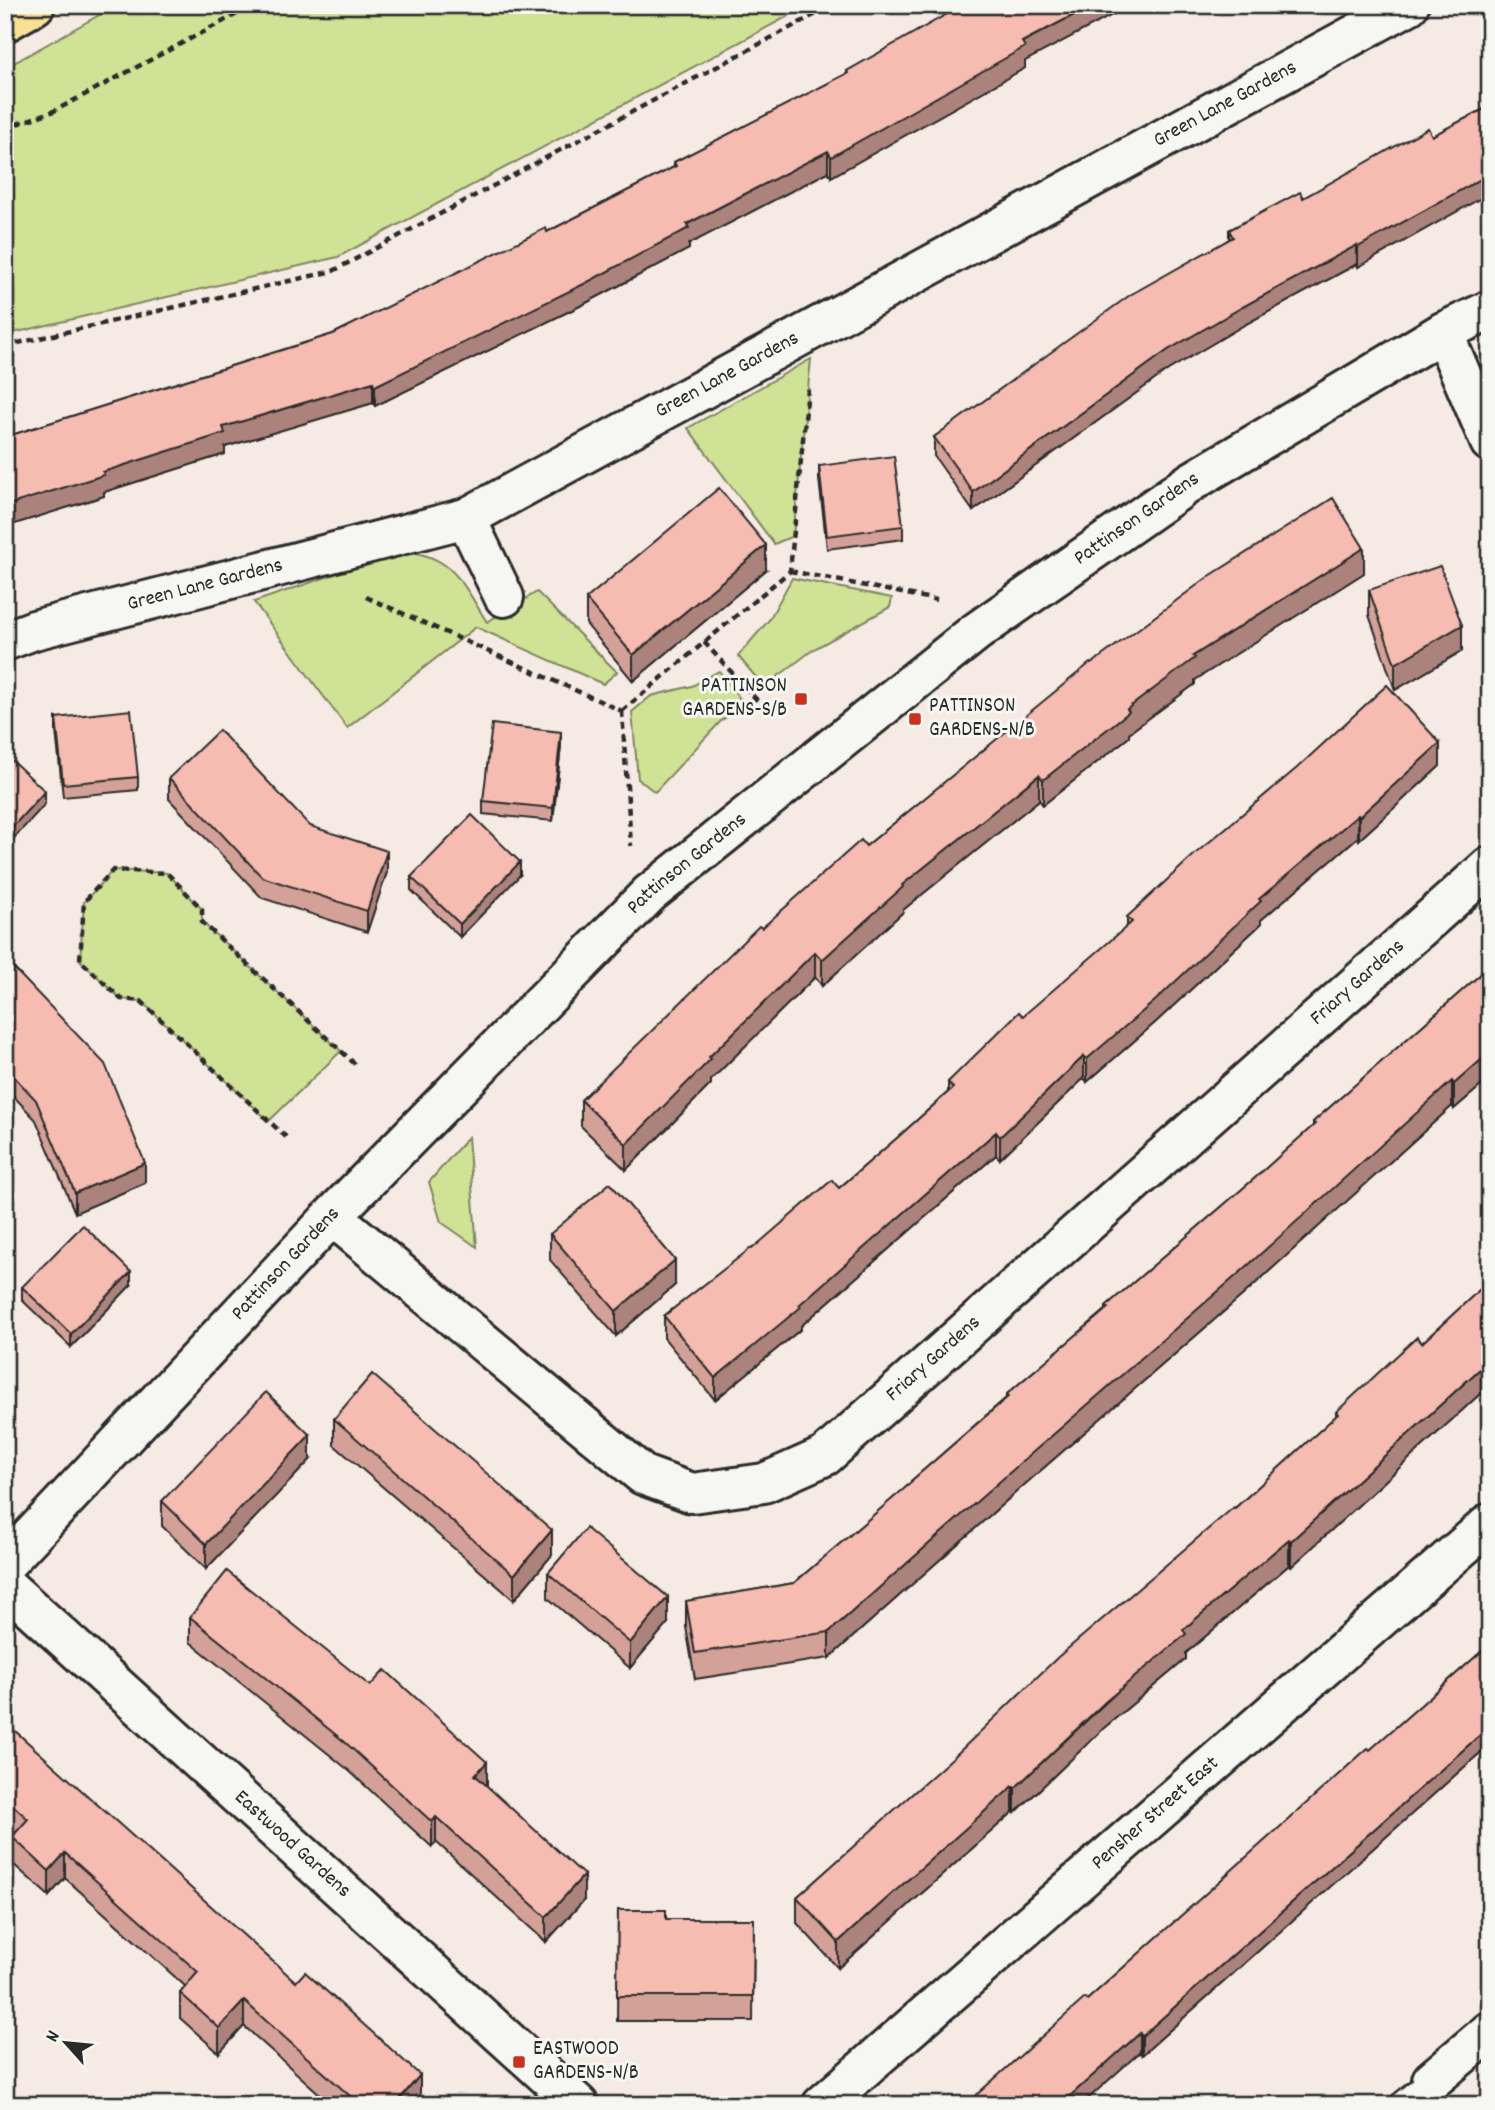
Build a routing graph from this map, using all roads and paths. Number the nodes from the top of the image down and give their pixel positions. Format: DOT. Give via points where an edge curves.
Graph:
graph roads {
  1 [pos="35,5"];
  2 [pos="254,5"];
  3 [pos="833,5"];
  4 [pos="1409,5"];
  5 [pos="5,22"];
  6 [pos="5,128"];
  7 [pos="1490,310"];
  8 [pos="814,330"];
  9 [pos="1443,332"];
  10 [pos="5,346"];
  11 [pos="1490,442"];
  12 [pos="466,518"];
  13 [pos="790,570"];
  14 [pos="363,596"];
  15 [pos="504,597"];
  16 [pos="946,601"];
  17 [pos="5,641"];
  18 [pos="704,642"];
  19 [pos="622,710"];
  20 [pos="766,710"];
  21 [pos="632,859"];
  22 [pos="1490,866"];
  23 [pos="355,1064"];
  24 [pos="286,1137"];
  25 [pos="332,1216"];
  26 [pos="1490,1523"];
  27 [pos="5,1564"];
  28 [pos="5,1585"];
  29 [pos="1490,2031"];
  30 [pos="1432,2080"];
  31 [pos="579,2105"];
  32 [pos="822,2105"];
  33 [pos="1401,2105"];
  1 -- 5 [label="highway"];
  2 -- 6 [label="path" via="54,111"];
  3 -- 10 [label="path" via="333,271"];
  4 -- 8 [label="street, Green Lane Gardens"];
  7 -- 9 [label="street, Pattinson Gardens"];
  8 -- 12 [label="street, Green Lane Gardens"];
  8 -- 13 [label="path"];
  9 -- 11 [label="street"];
  9 -- 25 [label="street, Pattinson Gardens" via="1191,482 976,632 813,761 649,894"];
  12 -- 15 [label="street"];
  12 -- 17 [label="street, Green Lane Gardens"];
  13 -- 16 [label="path"];
  13 -- 18 [label="path"];
  14 -- 19 [label="path"];
  18 -- 19 [label="path"];
  18 -- 20 [label="path"];
  19 -- 21 [label="path"];
  22 -- 25 [label="street, Friary Gardens" via="825,1456 764,1483 692,1493 643,1475"];
  23 -- 24 [label="path" via="202,922 202,909 167,873 113,870 84,902 80,960 121,999 141,1001"];
  25 -- 27 [label="street, Pattinson Gardens"];
  26 -- 32 [label="street, Pensher Street East"];
  28 -- 31 [label="street, Eastwood Gardens"];
  29 -- 30 [label="street"];
  30 -- 33 [label="lane"];
}
